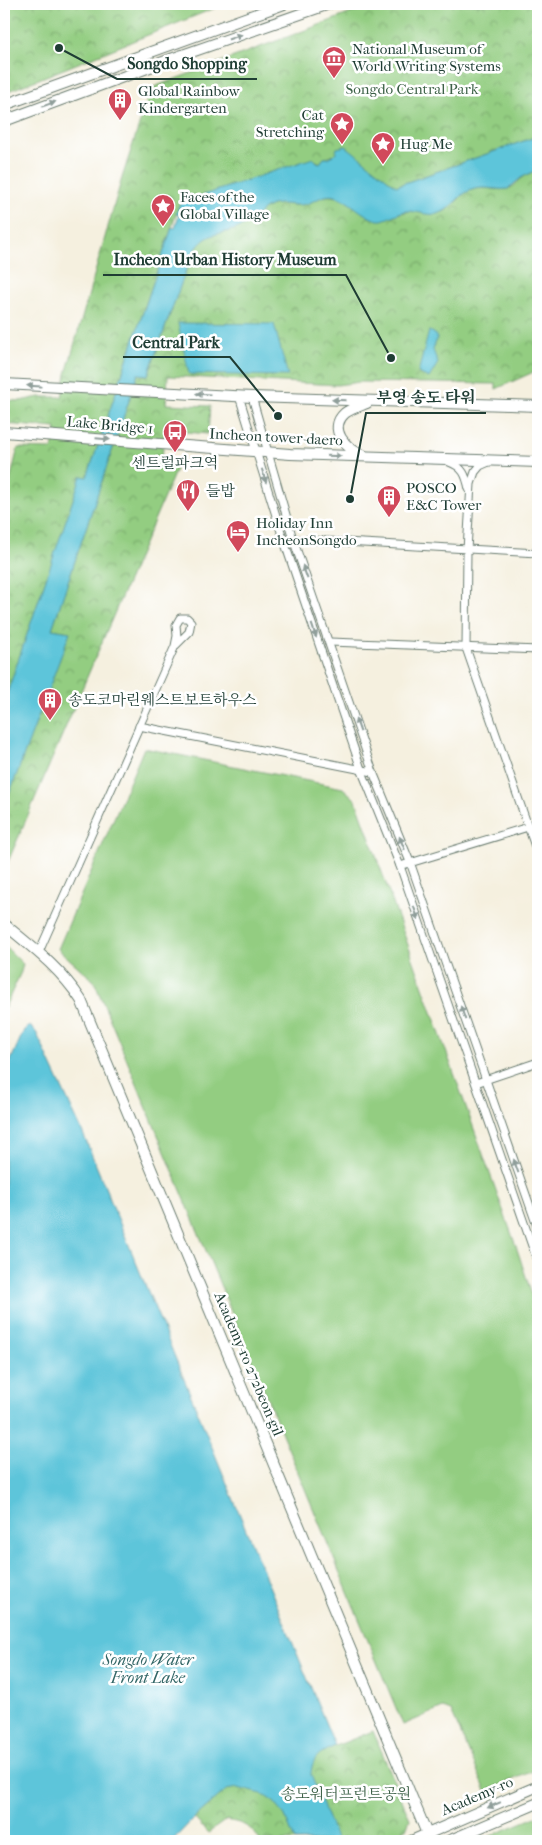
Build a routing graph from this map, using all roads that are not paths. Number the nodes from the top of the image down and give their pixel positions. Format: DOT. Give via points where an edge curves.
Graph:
graph roads {
  1 [pos="269,4"];
  2 [pos="284,4"];
  3 [pos="329,4"];
  4 [pos="316,6"];
  5 [pos="256,14"];
  6 [pos="4,105"];
  7 [pos="4,120"];
  8 [pos="4,384"];
  9 [pos="240,396"];
  10 [pos="252,396"];
  11 [pos="538,398"];
  12 [pos="373,401"];
  13 [pos="533,406"];
  14 [pos="4,432"];
  15 [pos="163,444"];
  16 [pos="257,452"];
  17 [pos="269,453"];
  18 [pos="370,457"];
  19 [pos="441,460"];
  20 [pos="491,461"];
  21 [pos="538,462"];
  22 [pos="470,497"];
  23 [pos="293,539"];
  24 [pos="468,550"];
  25 [pos="538,553"];
  26 [pos="330,642"];
  27 [pos="175,646"];
  28 [pos="466,648"];
  29 [pos="538,650"];
  30 [pos="139,726"];
  31 [pos="361,769"];
  32 [pos="373,772"];
  33 [pos="538,824"];
  34 [pos="528,827"];
  35 [pos="538,855"];
  36 [pos="410,862"];
  37 [pos="400,866"];
  38 [pos="4,924"];
  39 [pos="39,952"];
  40 [pos="538,1062"];
  41 [pos="486,1079"];
  42 [pos="476,1083"];
  43 [pos="538,1229"];
  44 [pos="538,1263"];
  45 [pos="538,1786"];
  46 [pos="538,1803"];
  47 [pos="429,1839"];
  48 [pos="411,1841"];
  49 [pos="448,1841"];
  1 -- 5 [label="main road"];
  2 -- 5 [label="main road"];
  3 -- 4 [label="main road"];
  7 -- 4 [label="main road, one-way"];
  5 -- 6 [label="main road"];
  9 -- 8 [label="main road, one-way"];
  9 -- 10 [label="main road"];
  9 -- 16 [label="street"];
  12 -- 10 [label="main road, one-way"];
  10 -- 17 [label="street"];
  11 -- 13 [label="main road"];
  12 -- 13 [label="main road"];
  12 -- 18 [label="main road" via="346,413 338,427 339,436 346,446"];
  14 -- 15 [label="main road, Lake Bridge 1, one-way"];
  15 -- 16 [label="main road, Incheon tower-daero"];
  16 -- 17 [label="main road, Incheon tower-daero"];
  16 -- 31 [label="street, one-way"];
  17 -- 18 [label="main road, Incheon tower-daero, one-way"];
  17 -- 23 [label="street"];
  18 -- 19 [label="main road, Incheon tower-daero"];
  19 -- 20 [label="main road, Incheon tower-daero"];
  19 -- 22 [label="street" via="456,464 463,470"];
  20 -- 21 [label="main road, Incheon tower-daero"];
  20 -- 22 [label="street" via="475,472"];
  22 -- 24 [label="street"];
  23 -- 24 [label="street"];
  26 -- 23 [label="street, one-way"];
  24 -- 25 [label="street"];
  24 -- 28 [label="street"];
  26 -- 28 [label="street"];
  32 -- 26 [label="street, one-way"];
  27 -- 30 [label="street"];
  28 -- 29 [label="street"];
  28 -- 34 [label="street"];
  30 -- 31 [label="street"];
  30 -- 39 [label="street"];
  31 -- 32 [label="street"];
  31 -- 37 [label="street"];
  36 -- 32 [label="street, one-way"];
  33 -- 34 [label="street"];
  34 -- 35 [label="street"];
  34 -- 36 [label="street"];
  36 -- 37 [label="street"];
  41 -- 36 [label="street, one-way"];
  37 -- 42 [label="street, one-way"];
  38 -- 39 [label="main road, Academy-ro 272beon-gil"];
  39 -- 47 [label="main road, Academy-ro 272beon-gil" via="81,1000"];
  40 -- 41 [label="street"];
  41 -- 42 [label="street"];
  43 -- 41 [label="street, one-way"];
  42 -- 44 [label="street"];
  45 -- 47 [label="main road, Academy-ro, one-way"];
  46 -- 49 [label="main road, Academy-ro"];
  47 -- 48 [label="main road, Academy-ro"];
}
